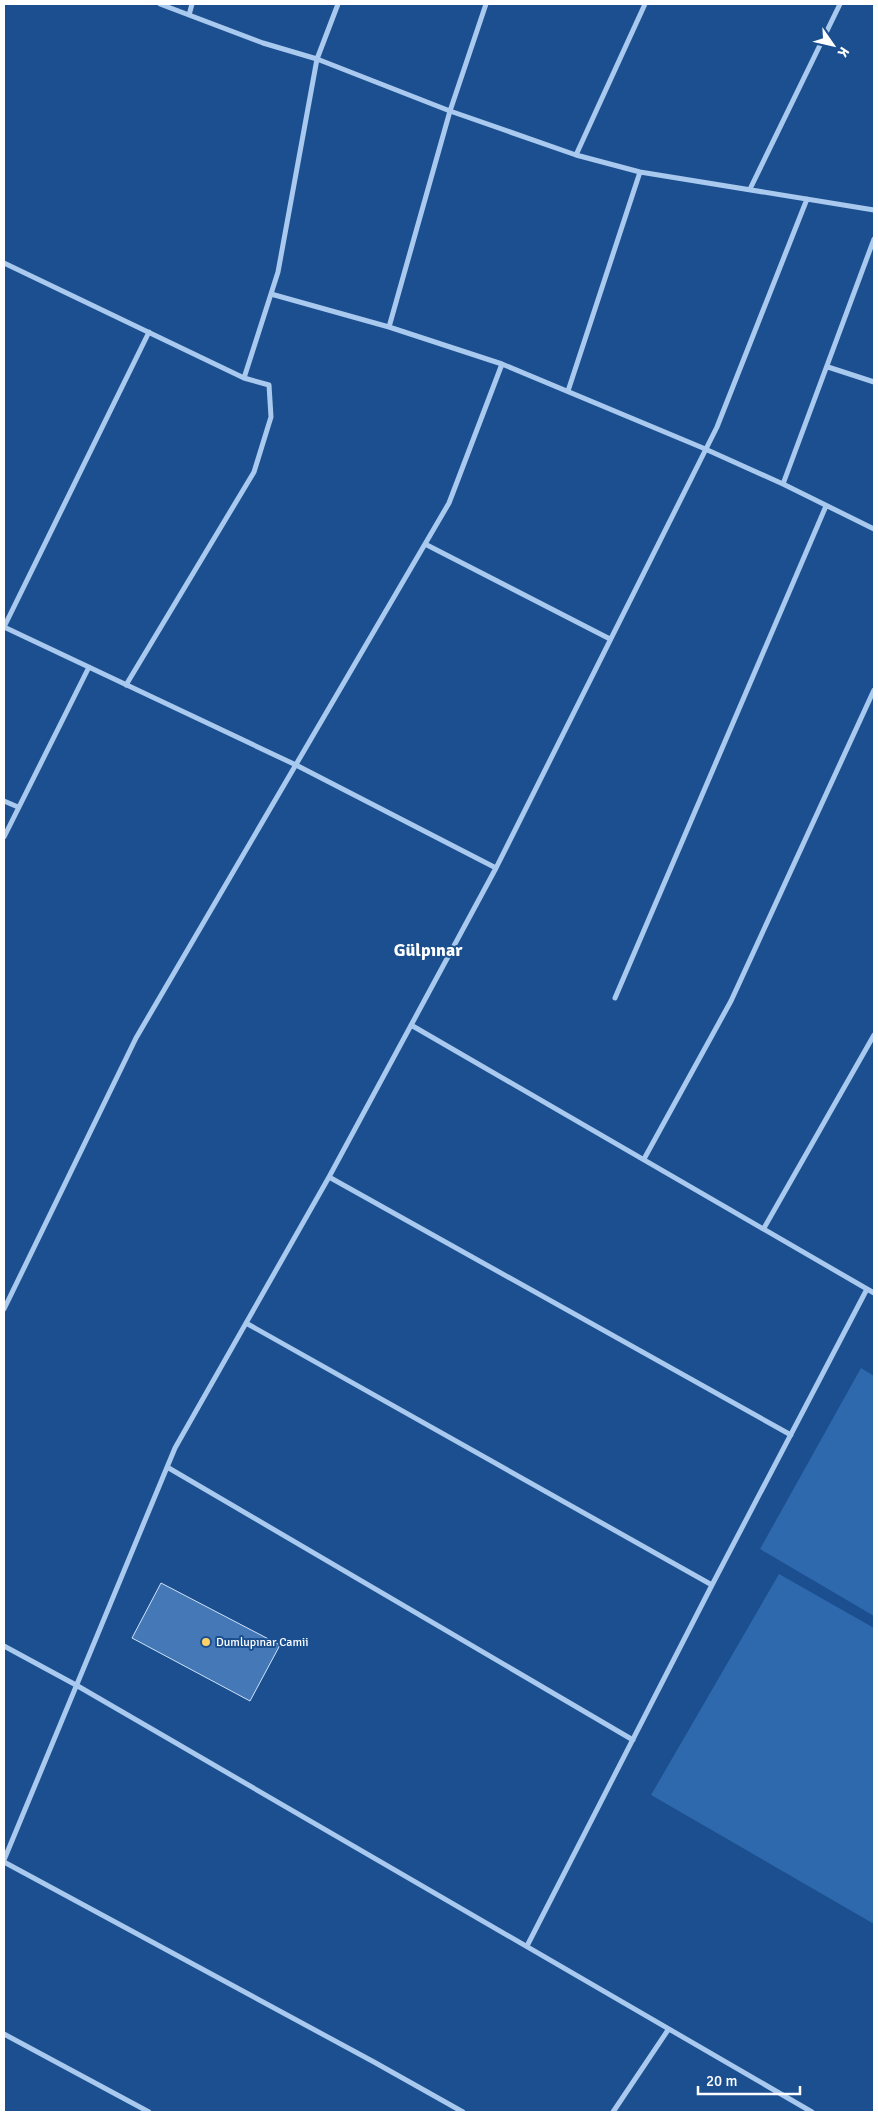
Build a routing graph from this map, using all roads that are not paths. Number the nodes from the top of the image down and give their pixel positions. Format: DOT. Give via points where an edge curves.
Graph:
graph roads {
  1 [pos="160,4"];
  2 [pos="192,4"];
  3 [pos="338,4"];
  4 [pos="486,4"];
  5 [pos="645,4"];
  6 [pos="840,4"];
  7 [pos="189,15"];
  8 [pos="318,60"];
  9 [pos="450,111"];
  10 [pos="576,155"];
  11 [pos="640,172"];
  12 [pos="750,189"];
  13 [pos="807,199"];
  14 [pos="874,210"];
  15 [pos="874,239"];
  16 [pos="4,265"];
  17 [pos="271,294"];
  18 [pos="389,327"];
  19 [pos="148,332"];
  20 [pos="502,364"];
  21 [pos="828,367"];
  22 [pos="244,378"];
  23 [pos="874,382"];
  24 [pos="568,390"];
  25 [pos="706,449"];
  26 [pos="783,484"];
  27 [pos="826,506"];
  28 [pos="874,529"];
  29 [pos="425,544"];
  30 [pos="4,627"];
  31 [pos="610,640"];
  32 [pos="89,667"];
  33 [pos="126,685"];
  34 [pos="874,690"];
  35 [pos="296,765"];
  36 [pos="4,801"];
  37 [pos="18,807"];
  38 [pos="4,837"];
  39 [pos="496,868"];
  40 [pos="615,998"];
  41 [pos="411,1025"];
  42 [pos="874,1035"];
  43 [pos="644,1159"];
  44 [pos="329,1177"];
  45 [pos="764,1228"];
  46 [pos="868,1289"];
  47 [pos="874,1293"];
  48 [pos="4,1309"];
  49 [pos="246,1323"];
  50 [pos="791,1435"];
  51 [pos="167,1467"];
  52 [pos="712,1585"];
  53 [pos="4,1646"];
  54 [pos="76,1685"];
  55 [pos="633,1740"];
  56 [pos="4,1861"];
  57 [pos="528,1946"];
  58 [pos="668,2030"];
  59 [pos="4,2034"];
  60 [pos="149,2112"];
  61 [pos="463,2112"];
  62 [pos="613,2112"];
  63 [pos="812,2112"];
  1 -- 7 [label="street"];
  2 -- 7 [label="street"];
  3 -- 8 [label="street"];
  4 -- 9 [label="street"];
  5 -- 10 [label="street"];
  6 -- 12 [label="street"];
  7 -- 8 [label="street"];
  8 -- 9 [label="street"];
  8 -- 17 [label="street" via="278,272"];
  9 -- 10 [label="street"];
  9 -- 18 [label="street"];
  10 -- 11 [label="street"];
  11 -- 12 [label="street"];
  11 -- 24 [label="street"];
  12 -- 13 [label="street"];
  13 -- 14 [label="street"];
  13 -- 25 [label="street"];
  15 -- 21 [label="street"];
  16 -- 19 [label="street"];
  17 -- 18 [label="street"];
  17 -- 22 [label="street"];
  18 -- 20 [label="street"];
  19 -- 22 [label="street"];
  19 -- 30 [label="street"];
  20 -- 24 [label="street"];
  20 -- 29 [label="street" via="449,503"];
  21 -- 23 [label="street"];
  21 -- 26 [label="street"];
  22 -- 33 [label="street" via="269,385 271,417 254,472"];
  24 -- 25 [label="street"];
  25 -- 26 [label="street"];
  25 -- 31 [label="street"];
  26 -- 27 [label="street"];
  27 -- 28 [label="street"];
  27 -- 40 [label="street"];
  29 -- 31 [label="street"];
  29 -- 35 [label="street"];
  30 -- 32 [label="street"];
  31 -- 39 [label="street"];
  32 -- 33 [label="street"];
  32 -- 37 [label="street"];
  33 -- 35 [label="street"];
  34 -- 43 [label="street" via="731,1001"];
  35 -- 39 [label="street"];
  35 -- 48 [label="street" via="136,1038"];
  36 -- 37 [label="street"];
  37 -- 38 [label="street"];
  39 -- 41 [label="street"];
  41 -- 43 [label="street"];
  41 -- 44 [label="street"];
  42 -- 45 [label="street"];
  43 -- 45 [label="street"];
  44 -- 49 [label="street"];
  44 -- 50 [label="street"];
  45 -- 46 [label="street"];
  46 -- 47 [label="street"];
  46 -- 50 [label="street"];
  49 -- 51 [label="street"];
  49 -- 52 [label="street"];
  50 -- 52 [label="street"];
  51 -- 54 [label="street"];
  51 -- 55 [label="street"];
  52 -- 55 [label="street"];
  53 -- 54 [label="street"];
  54 -- 56 [label="street"];
  54 -- 57 [label="street"];
  55 -- 57 [label="street"];
  56 -- 61 [label="street"];
  57 -- 58 [label="street"];
  58 -- 62 [label="street"];
  58 -- 63 [label="street"];
  59 -- 60 [label="street"];
}
